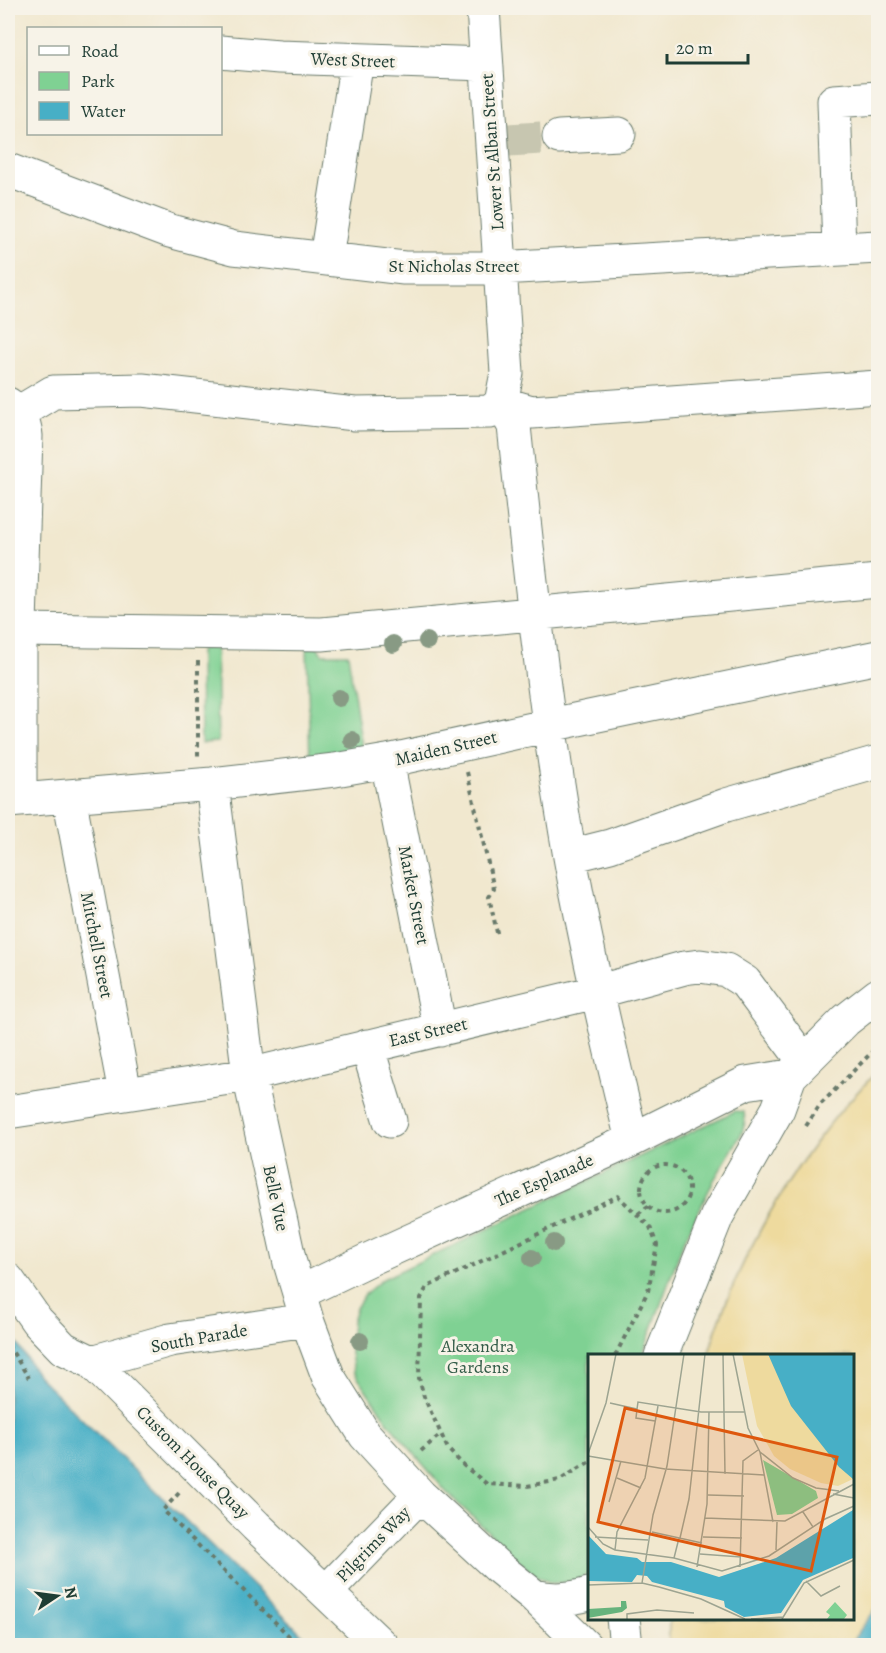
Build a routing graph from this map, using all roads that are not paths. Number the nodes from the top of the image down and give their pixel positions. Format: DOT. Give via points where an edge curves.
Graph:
graph roads {
  1 [pos="483,8"];
  2 [pos="222,52"];
  3 [pos="357,60"];
  4 [pos="486,64"];
  5 [pos="879,98"];
  6 [pos="619,134"];
  7 [pos="559,136"];
  8 [pos="8,170"];
  9 [pos="879,248"];
  10 [pos="839,249"];
  11 [pos="326,258"];
  12 [pos="499,268"];
  13 [pos="879,387"];
  14 [pos="501,403"];
  15 [pos="13,408"];
  16 [pos="879,581"];
  17 [pos="534,615"];
  18 [pos="16,626"];
  19 [pos="879,657"];
  20 [pos="550,725"];
  21 [pos="387,761"];
  22 [pos="879,762"];
  23 [pos="205,784"];
  24 [pos="69,796"];
  25 [pos="14,801"];
  26 [pos="570,856"];
  27 [pos="596,992"];
  28 [pos="879,995"];
  29 [pos="440,1029"];
  30 [pos="367,1046"];
  31 [pos="797,1069"];
  32 [pos="249,1075"];
  33 [pos="125,1093"];
  34 [pos="8,1112"];
  35 [pos="390,1121"];
  36 [pos="632,1140"];
  37 [pos="8,1280"];
  38 [pos="303,1306"];
  39 [pos="662,1354"];
  40 [pos="92,1362"];
  41 [pos="420,1495"];
  42 [pos="326,1592"];
  43 [pos="588,1594"];
  44 [pos="534,1596"];
  45 [pos="623,1620"];
  46 [pos="382,1646"];
  47 [pos="585,1646"];
  48 [pos="626,1646"];
  1 -- 4 [label="street, Lower St Alban Street"];
  2 -- 3 [label="street, West Street"];
  3 -- 4 [label="street, West Street"];
  3 -- 11 [label="street"];
  4 -- 12 [label="street, Lower St Alban Street" via="500,140"];
  5 -- 10 [label="street" via="834,100"];
  6 -- 7 [label="street"];
  8 -- 11 [label="street, St Nicholas Street" via="170,231 234,248"];
  9 -- 10 [label="street, St Nicholas Street"];
  10 -- 12 [label="street, St Nicholas Street"];
  11 -- 12 [label="street, St Nicholas Street" via="404,268"];
  12 -- 14 [label="street, Lower St Alban Street" via="507,373"];
  13 -- 14 [label="street" via="532,412"];
  14 -- 15 [label="street" via="490,412 355,414 120,390 52,392"];
  14 -- 17 [label="street" via="514,426"];
  15 -- 18 [label="street" via="25,424 26,436"];
  16 -- 17 [label="street"];
  17 -- 18 [label="street" via="322,634"];
  17 -- 20 [label="street"];
  18 -- 25 [label="street"];
  19 -- 20 [label="street, Maiden Street"];
  20 -- 21 [label="street, Maiden Street"];
  20 -- 26 [label="street"];
  21 -- 23 [label="street, Maiden Street" via="314,774"];
  21 -- 29 [label="street, Market Street"];
  22 -- 26 [label="street" via="726,805"];
  23 -- 24 [label="street, Maiden Street"];
  23 -- 32 [label="street, Belle Vue"];
  24 -- 25 [label="street, Maiden Street"];
  24 -- 33 [label="street, Mitchell Street"];
  26 -- 27 [label="street"];
  27 -- 29 [label="street, East Street"];
  27 -- 31 [label="street, East Street" via="684,968 726,970 745,982"];
  27 -- 36 [label="street"];
  28 -- 31 [label="street" via="846,1020"];
  29 -- 30 [label="street, East Street"];
  30 -- 32 [label="street, East Street"];
  30 -- 35 [label="street"];
  31 -- 36 [label="street, The Esplanade" via="746,1083"];
  31 -- 39 [label="street" via="717,1216"];
  32 -- 33 [label="street, East Street"];
  32 -- 38 [label="street, Belle Vue"];
  33 -- 34 [label="street, East Street"];
  36 -- 38 [label="street, The Esplanade" via="381,1254"];
  37 -- 40 [label="street, Custom House Quay" via="37,1321 63,1348"];
  38 -- 40 [label="street, South Parade"];
  38 -- 41 [label="street" via="328,1376 365,1435"];
  40 -- 42 [label="street, Custom House Quay"];
  41 -- 42 [label="street, Pilgrims Way"];
  41 -- 44 [label="street"];
  42 -- 46 [label="street, Custom House Quay"];
  43 -- 44 [label="street" via="549,1600"];
  44 -- 47 [label="street"];
  45 -- 48 [label="street"];
}
